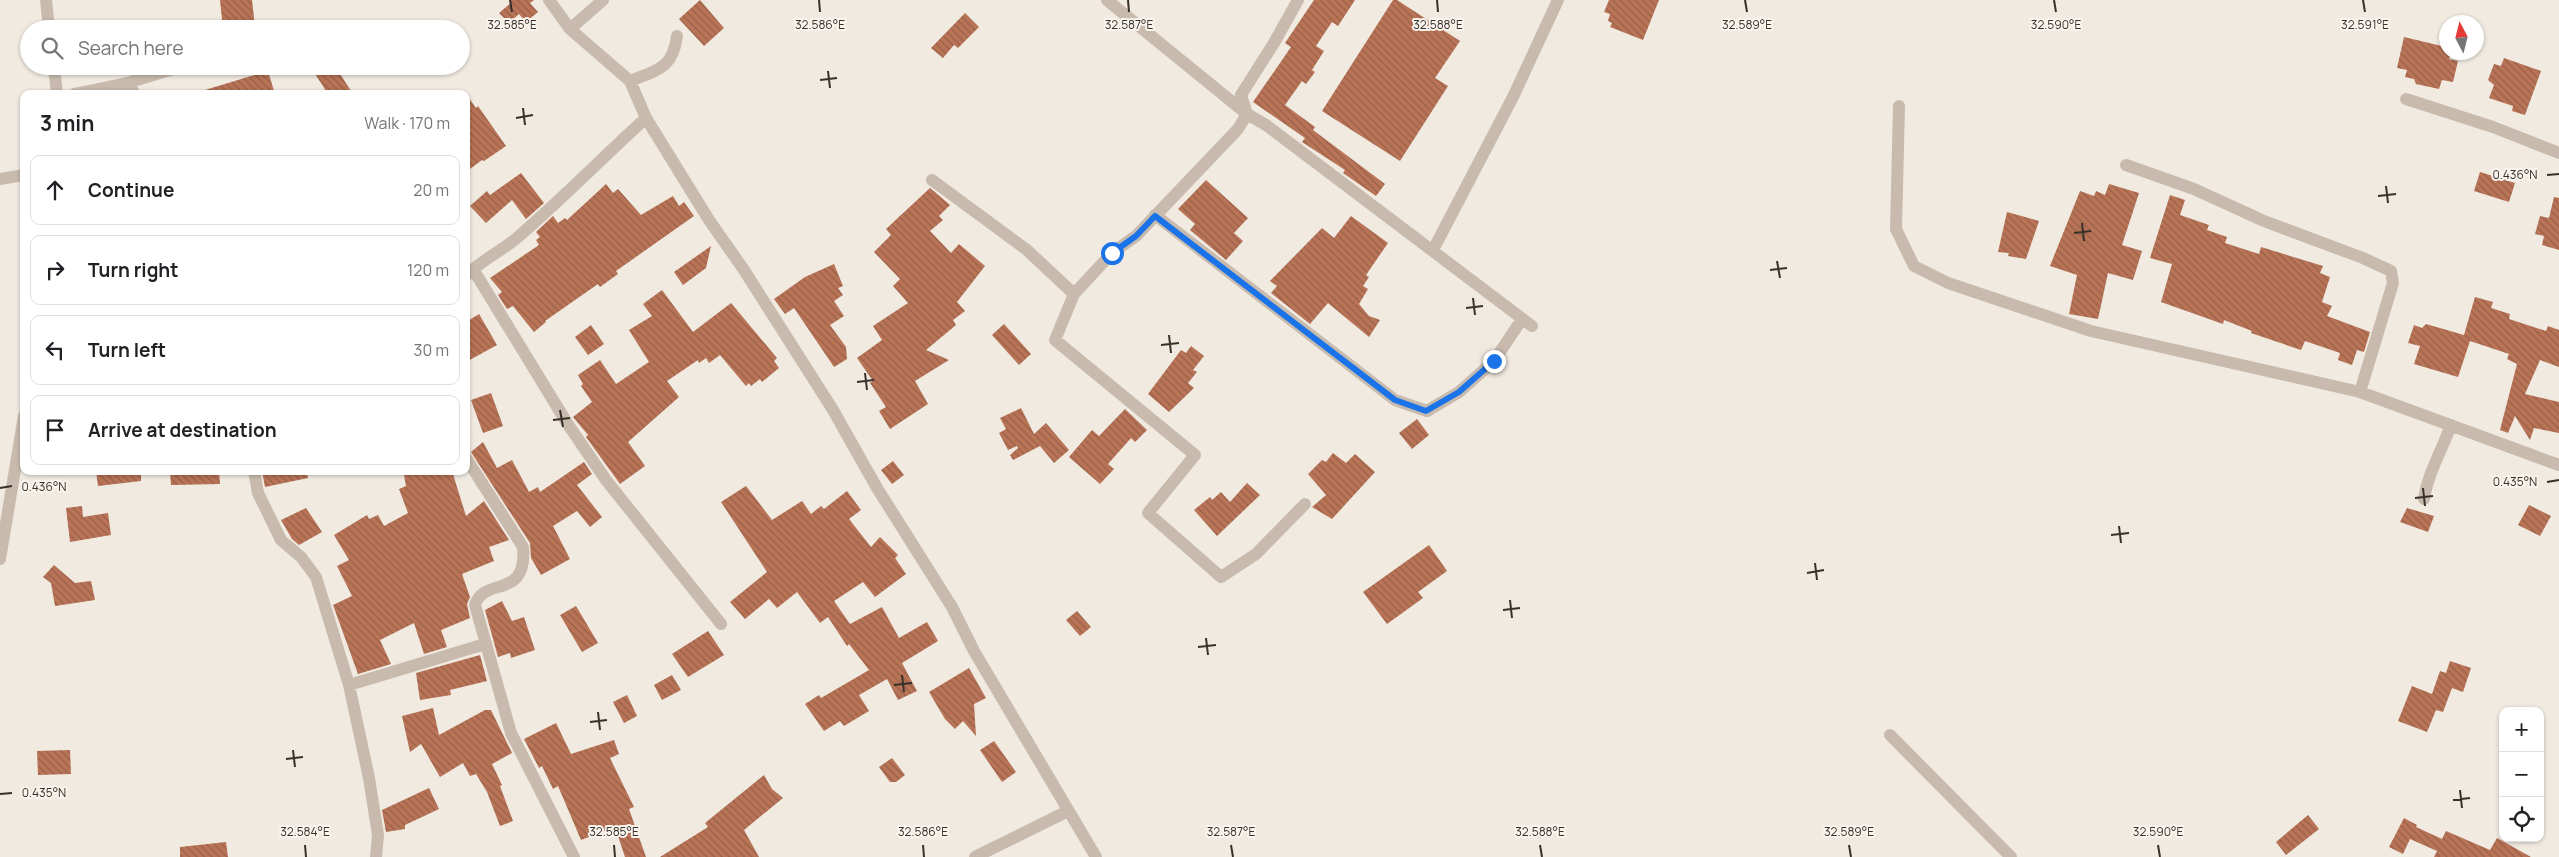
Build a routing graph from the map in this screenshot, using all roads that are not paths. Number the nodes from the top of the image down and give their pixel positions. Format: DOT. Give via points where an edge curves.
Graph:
graph roads {
  1 [pos="46,0"];
  2 [pos="549,0"];
  3 [pos="603,0"];
  4 [pos="1107,0"];
  5 [pos="1298,0"];
  6 [pos="1558,0"];
  7 [pos="48,20"];
  8 [pos="570,29"];
  9 [pos="677,36"];
  10 [pos="55,75"];
  11 [pos="153,75"];
  12 [pos="630,82"];
  13 [pos="126,83"];
  14 [pos="57,90"];
  15 [pos="93,90"];
  16 [pos="132,90"];
  17 [pos="2406,99"];
  18 [pos="1899,106"];
  19 [pos="1247,114"];
  20 [pos="646,118"];
  21 [pos="2559,152"];
  22 [pos="2126,165"];
  23 [pos="20,176"];
  24 [pos="0,179"];
  25 [pos="932,180"];
  26 [pos="1155,216"];
  27 [pos="1433,250"];
  28 [pos="470,273"];
  29 [pos="1074,294"];
  30 [pos="2360,392"];
  31 [pos="2451,425"];
  32 [pos="20,439"];
  33 [pos="470,464"];
  34 [pos="2559,465"];
  35 [pos="255,475"];
  36 [pos="2424,499"];
  37 [pos="1305,504"];
  38 [pos="0,554"];
  39 [pos="0,559"];
  40 [pos="721,624"];
  41 [pos="485,644"];
  42 [pos="349,685"];
  43 [pos="1890,736"];
  44 [pos="1068,811"];
  45 [pos="376,857"];
  46 [pos="574,857"];
  47 [pos="975,857"];
  48 [pos="1096,857"];
  49 [pos="2011,857"];
  1 -- 7 [label="street"];
  2 -- 8 [label="street"];
  3 -- 8 [label="street"];
  4 -- 19 [label="street"];
  5 -- 19 [label="street" via="1240,96"];
  6 -- 27 [label="street" via="1513,97"];
  8 -- 12 [label="street"];
  9 -- 12 [label="street" via="675,54 658,70"];
  10 -- 14 [label="street"];
  11 -- 13 [label="street"];
  12 -- 20 [label="street"];
  13 -- 15 [label="street"];
  13 -- 16 [label="street"];
  17 -- 21 [label="street"];
  18 -- 30 [label="street" via="1896,229 1914,266 1948,283 2091,331"];
  19 -- 26 [label="street" via="1238,130"];
  19 -- 27 [label="street"];
  20 -- 28 [label="street" via="516,239"];
  20 -- 44 [label="street" via="834,410 877,488 952,607 974,651"];
  22 -- 30 [label="street" via="2194,189 2264,221 2391,271 2393,282"];
  23 -- 24 [label="street"];
  25 -- 29 [label="street" via="1027,250"];
  26 -- 27 [label="street" via="1395,400 1426,411 1459,392 1494,361 1527,323"];
  26 -- 29 [label="street" via="1136,236 1112,253"];
  28 -- 40 [label="street" via="606,480"];
  29 -- 37 [label="street" via="1055,340 1195,455 1148,513 1221,577 1256,554"];
  30 -- 31 [label="street"];
  31 -- 34 [label="street"];
  31 -- 36 [label="street" via="2427,480"];
  32 -- 38 [label="street"];
  33 -- 41 [label="street" via="523,548 520,575 477,599 475,604"];
  35 -- 42 [label="street" via="258,494 281,540 316,576"];
  38 -- 39 [label="street"];
  41 -- 42 [label="street"];
  41 -- 46 [label="street" via="511,733"];
  42 -- 45 [label="street" via="378,835"];
  43 -- 49 [label="street"];
  44 -- 47 [label="street"];
  44 -- 48 [label="street"];
}
